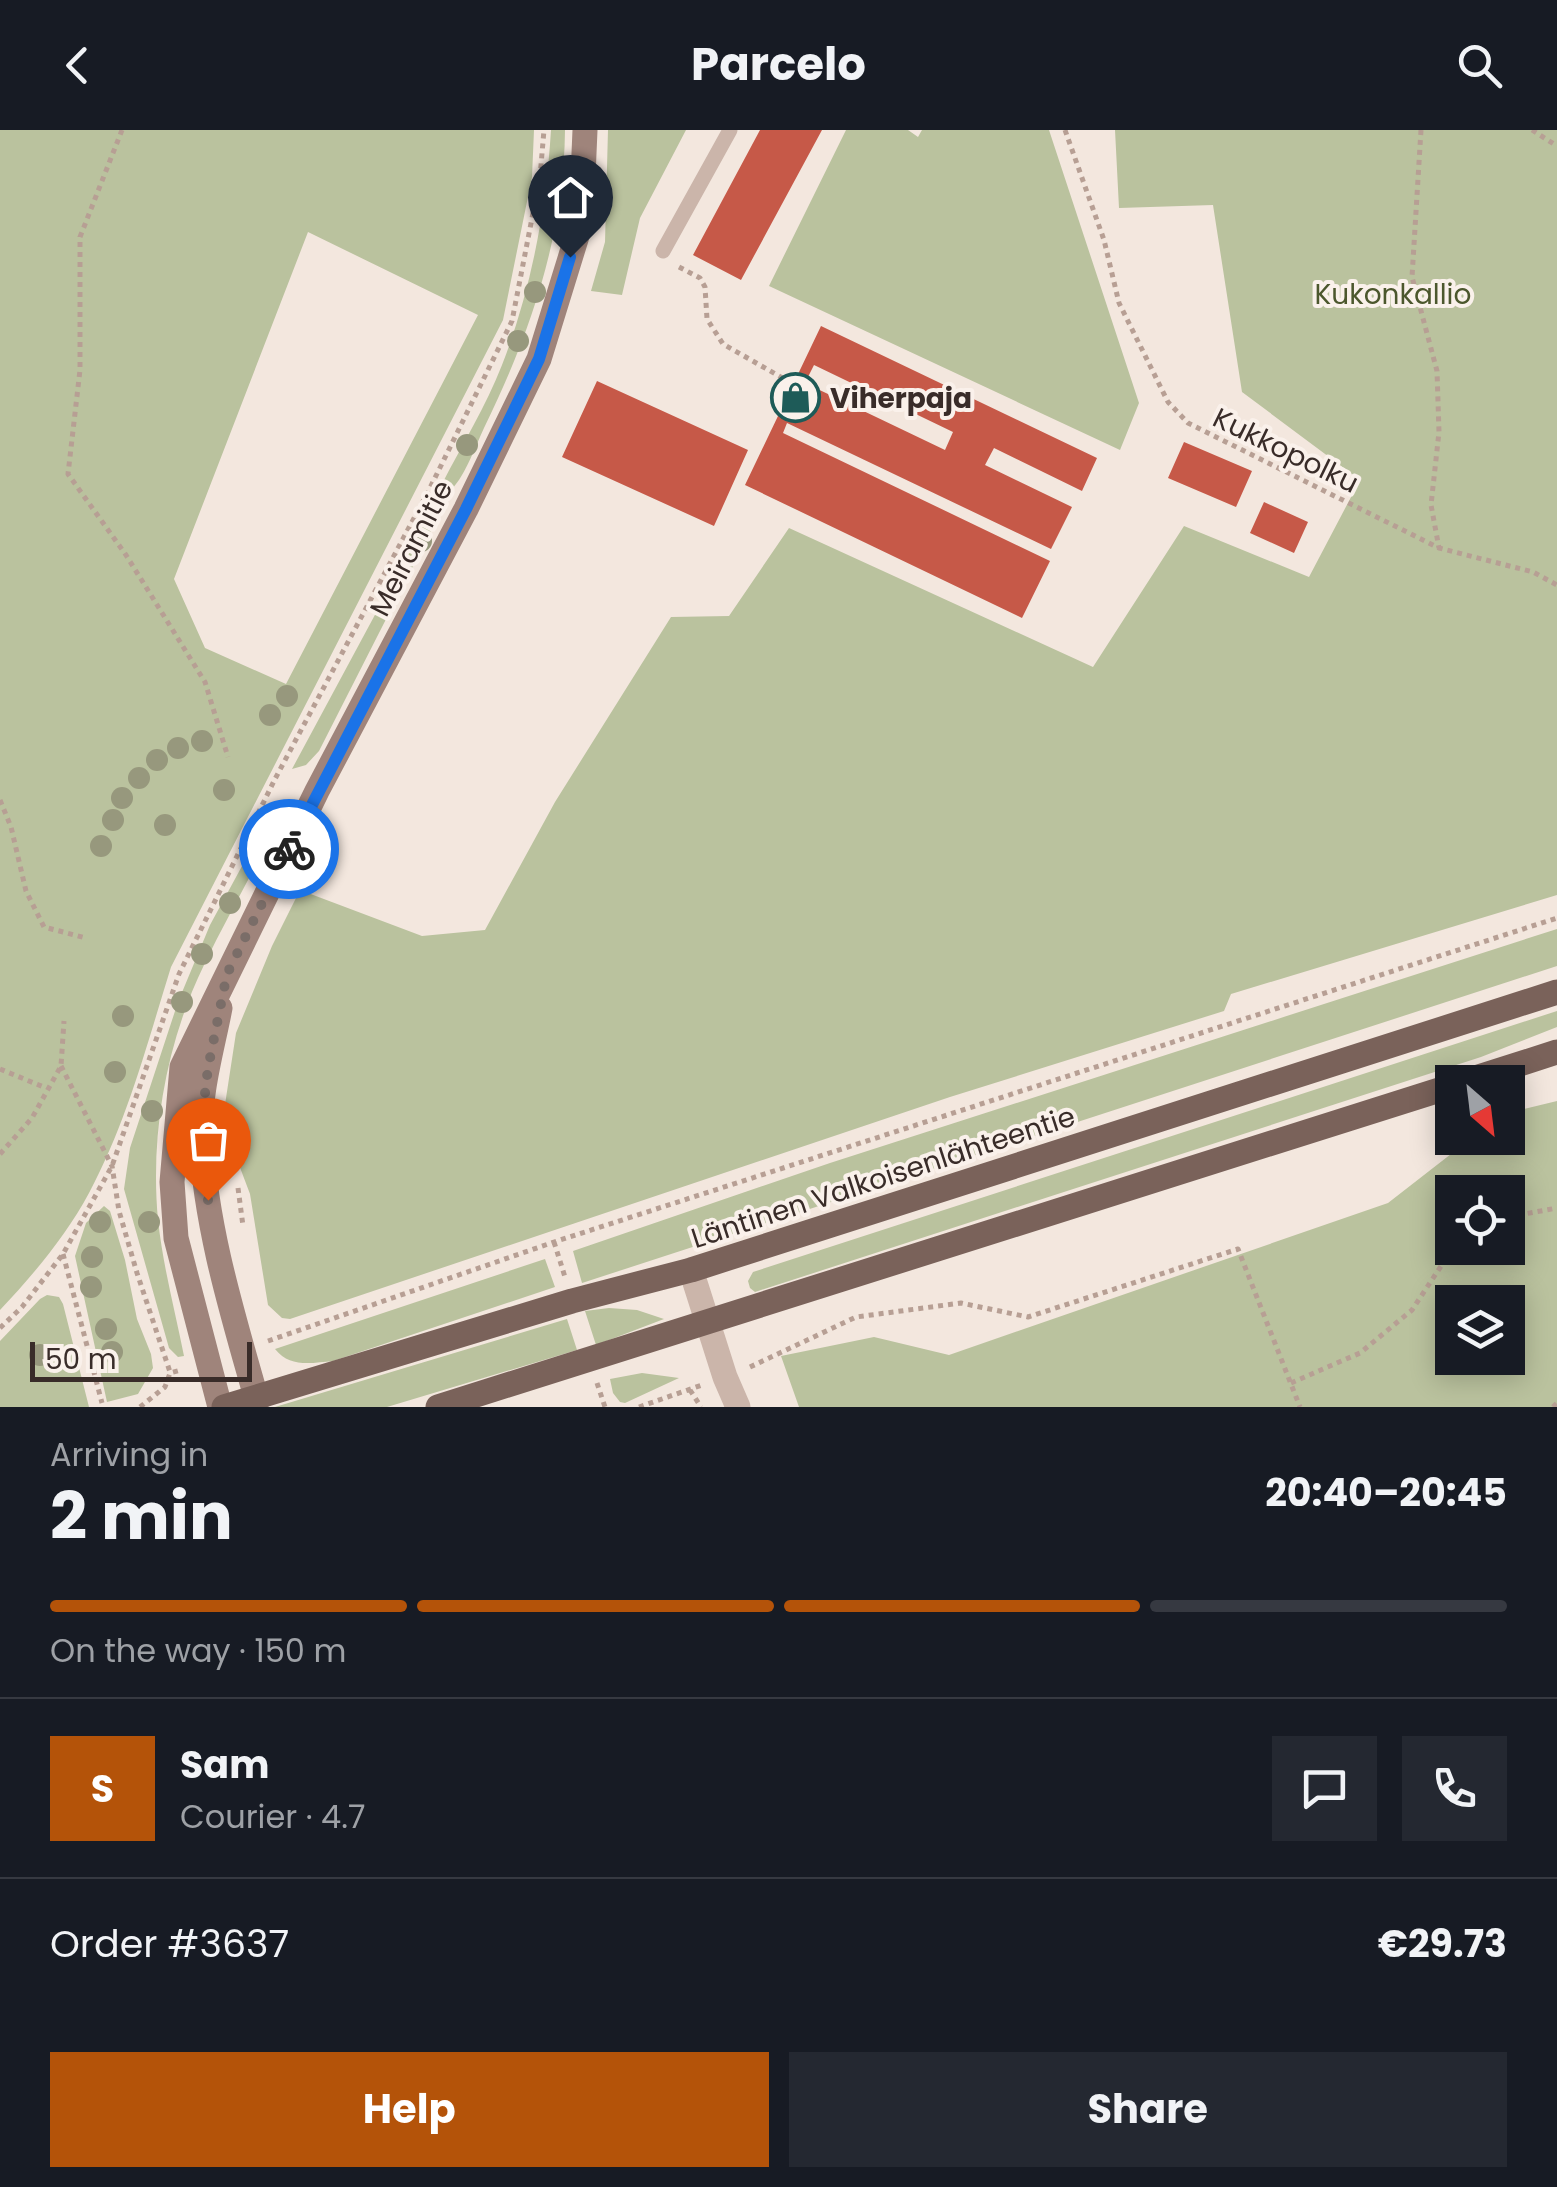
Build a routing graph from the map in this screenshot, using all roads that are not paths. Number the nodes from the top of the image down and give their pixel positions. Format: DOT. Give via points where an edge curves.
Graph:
graph roads {
  1 [pos="584,130"];
  2 [pos="730,130"];
  3 [pos="663,251"];
  4 [pos="227,974"];
  5 [pos="1557,992"];
  6 [pos="1557,1052"];
  7 [pos="1516,1065"];
  8 [pos="1435,1091"];
  9 [pos="691,1270"];
  10 [pos="707,1324"];
  11 [pos="256,1402"];
  12 [pos="222,1407"];
  13 [pos="438,1407"];
  14 [pos="738,1407"];
  1 -- 4 [label="main road, Meiramitie" via="581,223 539,359"];
  2 -- 3 [label="lane"];
  4 -- 11 [label="main road, Meiramitie" via="200,1136 212,1232"];
  4 -- 12 [label="main road, Meiramitie" via="182,1067 172,1182 176,1238"];
  5 -- 9 [label="main road, Läntinen Valkoisenlähteentie"];
  6 -- 7 [label="main road"];
  8 -- 10 [label="main road"];
  9 -- 10 [label="street"];
  9 -- 11 [label="main road, Läntinen Valkoisenlähteentie"];
  10 -- 13 [label="main road"];
  10 -- 14 [label="street"];
  11 -- 12 [label="main road, Läntinen Valkoisenlähteentie"];
}
